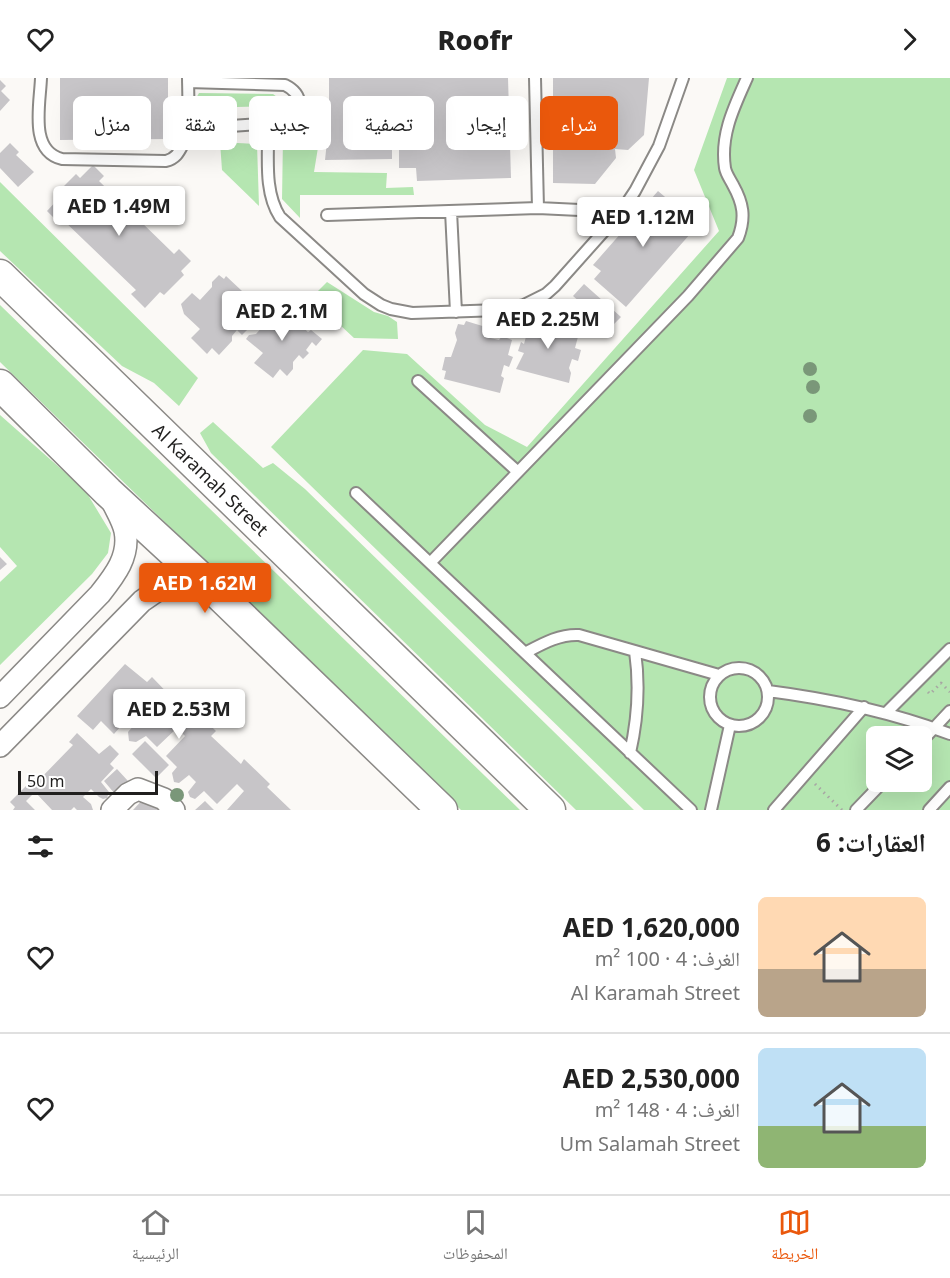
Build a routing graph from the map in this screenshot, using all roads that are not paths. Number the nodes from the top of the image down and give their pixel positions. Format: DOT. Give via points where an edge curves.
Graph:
graph roads {
  1 [pos="41,78"];
  2 [pos="535,78"];
  3 [pos="683,78"];
  4 [pos="747,78"];
  5 [pos="188,80"];
  6 [pos="268,81"];
  7 [pos="188,96"];
  8 [pos="298,96"];
  9 [pos="180,150"];
  10 [pos="269,150"];
  11 [pos="538,208"];
  12 [pos="451,211"];
  13 [pos="621,212"];
  14 [pos="327,215"];
  15 [pos="0,275"];
  16 [pos="456,312"];
  17 [pos="418,381"];
  18 [pos="0,386"];
  19 [pos="518,472"];
  20 [pos="108,492"];
  21 [pos="356,493"];
  22 [pos="430,563"];
  23 [pos="212,587"];
  24 [pos="950,649"];
  25 [pos="635,651"];
  26 [pos="525,653"];
  27 [pos="719,675"];
  28 [pos="768,691"];
  29 [pos="0,697"];
  30 [pos="864,707"];
  31 [pos="950,711"];
  32 [pos="886,713"];
  33 [pos="730,725"];
  34 [pos="934,728"];
  35 [pos="950,734"];
  36 [pos="2,738"];
  37 [pos="630,753"];
  38 [pos="950,787"];
  39 [pos="873,792"];
  40 [pos="112,810"];
  41 [pos="174,810"];
  42 [pos="442,810"];
  43 [pos="550,810"];
  44 [pos="691,810"];
  45 [pos="711,810"];
  46 [pos="774,810"];
  47 [pos="856,810"];
  48 [pos="929,810"];
  1 -- 9 [label="lane" via="40,140 55,157 166,161"];
  2 -- 11 [label="lane"];
  3 -- 13 [label="lane" via="659,146"];
  4 -- 19 [label="lane" via="728,124 724,155 726,171 743,208 738,238 688,296"];
  5 -- 6 [label="lane"];
  5 -- 7 [label="lane"];
  6 -- 8 [label="lane" via="285,85"];
  10 -- 16 [label="lane" via="271,197 280,217 364,294 381,306 412,313"];
  11 -- 12 [label="lane"];
  11 -- 13 [label="lane"];
  12 -- 14 [label="lane"];
  12 -- 16 [label="lane"];
  13 -- 16 [label="lane" via="541,297 512,309"];
  15 -- 43 [label="main road, Al Karamah Street"];
  17 -- 19 [label="lane"];
  18 -- 20 [label="main road"];
  19 -- 22 [label="lane"];
  20 -- 23 [label="main road"];
  20 -- 29 [label="street" via="125,531 125,555 115,576"];
  21 -- 22 [label="lane"];
  22 -- 26 [label="lane"];
  23 -- 36 [label="street" via="184,585 158,590 142,601"];
  23 -- 42 [label="main road"];
  24 -- 32 [label="lane"];
  25 -- 26 [label="lane" via="570,634"];
  25 -- 27 [label="lane"];
  25 -- 37 [label="lane" via="638,712"];
  26 -- 37 [label="lane"];
  27 -- 28 [label="lane" via="730,669 754,671"];
  27 -- 33 [label="lane" via="709,697 712,710"];
  28 -- 30 [label="lane"];
  28 -- 33 [label="lane" via="768,703 754,723 743,727"];
  30 -- 32 [label="lane"];
  30 -- 46 [label="lane"];
  31 -- 34 [label="lane"];
  32 -- 34 [label="lane"];
  33 -- 45 [label="lane"];
  34 -- 35 [label="lane"];
  37 -- 44 [label="lane"];
  38 -- 48 [label="lane"];
  39 -- 47 [label="lane"];
  40 -- 41 [label="street" via="138,789 164,800"];
}
